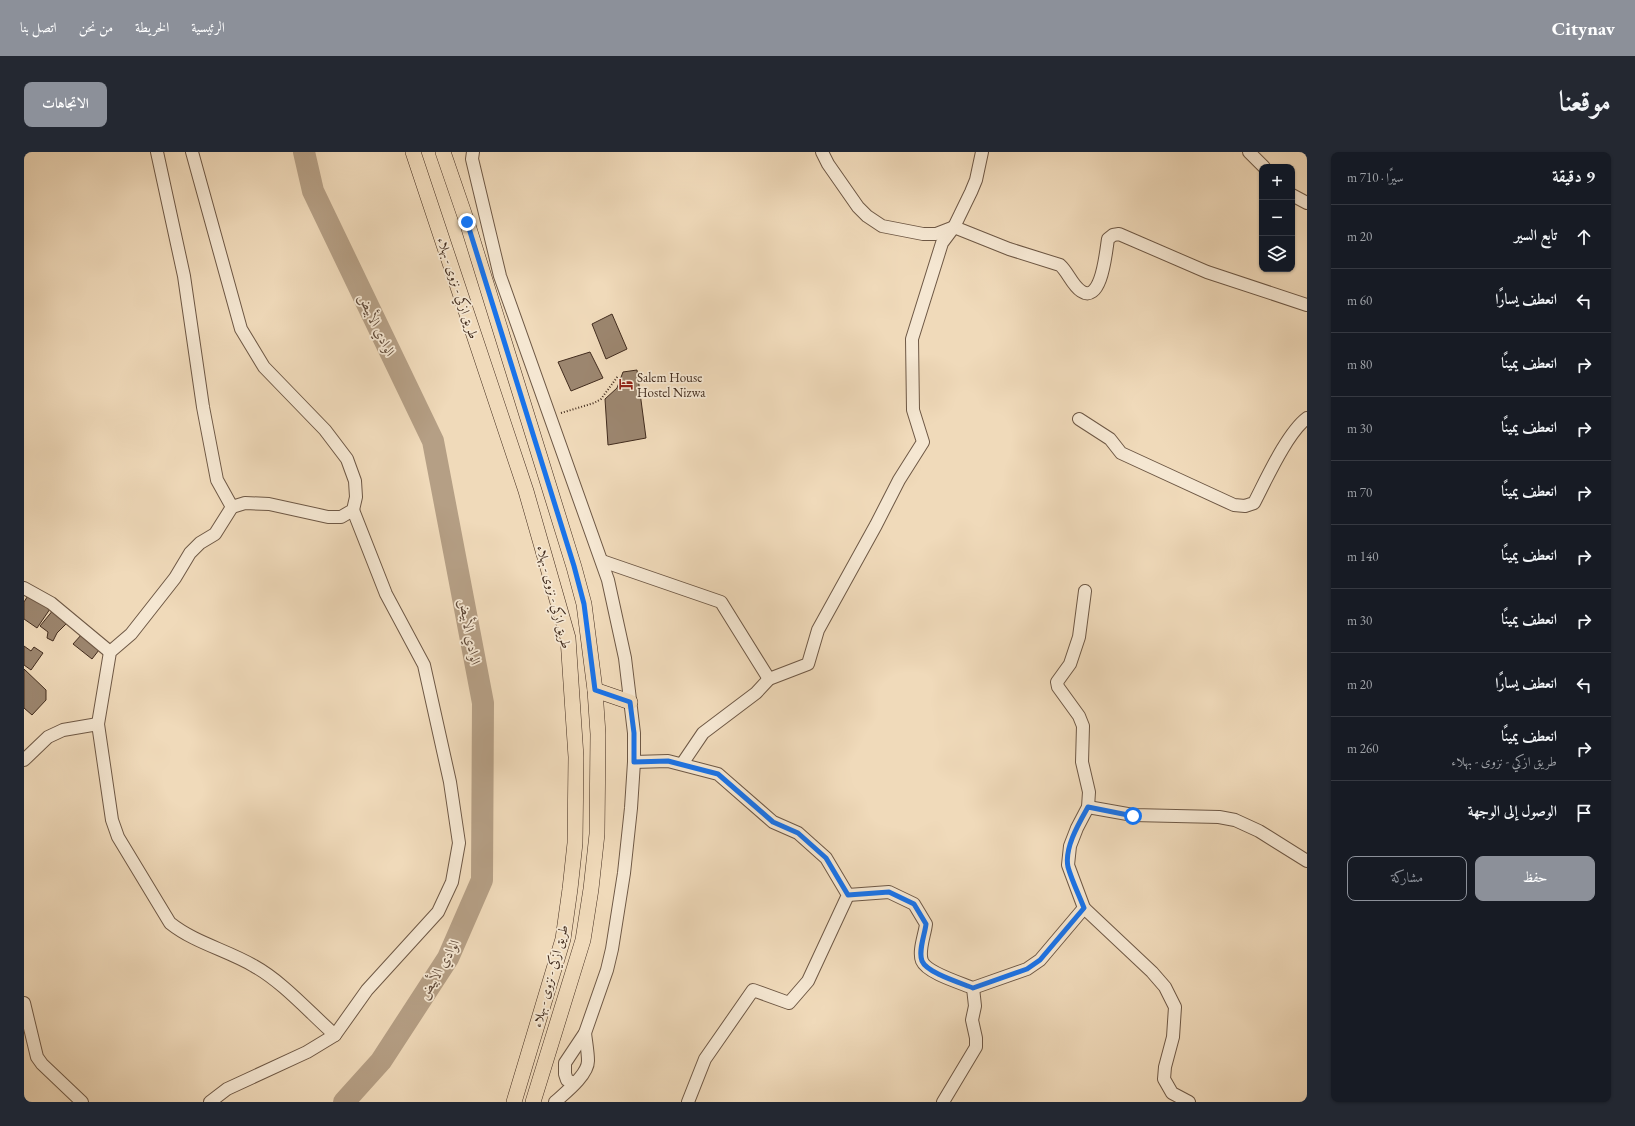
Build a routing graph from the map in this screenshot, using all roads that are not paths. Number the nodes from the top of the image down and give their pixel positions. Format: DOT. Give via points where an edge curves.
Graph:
graph roads {
  1 [pos="157,152"];
  2 [pos="192,152"];
  3 [pos="413,152"];
  4 [pos="443,152"];
  5 [pos="454,152"];
  6 [pos="473,152"];
  7 [pos="822,152"];
  8 [pos="834,152"];
  9 [pos="982,152"];
  10 [pos="1249,152"];
  11 [pos="828,164"];
  12 [pos="1261,164"];
  13 [pos="1295,197"];
  14 [pos="1307,203"];
  15 [pos="467,222"];
  16 [pos="954,227"];
  17 [pos="1307,305"];
  18 [pos="1307,418"];
  19 [pos="1079,419"];
  20 [pos="232,507"];
  21 [pos="353,510"];
  22 [pos="602,560"];
  23 [pos="24,588"];
  24 [pos="1085,592"];
  25 [pos="110,652"];
  26 [pos="769,679"];
  27 [pos="595,690"];
  28 [pos="630,702"];
  29 [pos="98,724"];
  30 [pos="24,760"];
  31 [pos="634,762"];
  32 [pos="682,764"];
  33 [pos="1088,807"];
  34 [pos="1307,860"];
  35 [pos="848,895"];
  36 [pos="1084,908"];
  37 [pos="973,988"];
  38 [pos="24,1004"];
  39 [pos="585,1033"];
  40 [pos="335,1035"];
  41 [pos="574,1083"];
  42 [pos="514,1100"];
  43 [pos="82,1102"];
  44 [pos="210,1102"];
  45 [pos="533,1102"];
  46 [pos="555,1102"];
  47 [pos="688,1102"];
  48 [pos="943,1102"];
  49 [pos="1189,1102"];
  1 -- 20 [label="street" via="184,276 216,480"];
  2 -- 21 [label="street" via="241,329 264,367 325,430 347,459 355,481 356,497"];
  3 -- 42 [label="main road, طريق ازكي - نزوى - بهلاء" via="526,491 568,638 576,757 575,843 571,882 563,939"];
  4 -- 15 [label="main road, طريق ازكي - نزوى - بهلاء"];
  5 -- 15 [label="main road"];
  6 -- 22 [label="street" via="472,159 500,276"];
  7 -- 11 [label="street"];
  8 -- 11 [label="street"];
  9 -- 16 [label="street" via="974,186"];
  10 -- 12 [label="street"];
  11 -- 16 [label="street" via="858,207 882,226 923,234 936,234"];
  13 -- 14 [label="street"];
  15 -- 27 [label="main road, طريق ازكي - نزوى - بهلاء" via="574,566 584,604"];
  16 -- 17 [label="street" via="1009,249 1060,265 1083,292 1095,290 1103,272 1108,239 1119,234 1207,272"];
  16 -- 26 [label="street" via="942,243 912,338 913,410 923,442 899,480 818,630 808,664"];
  18 -- 19 [label="street" via="1279,455 1254,503 1245,506 1234,505 1120,453 1110,439"];
  20 -- 21 [label="street" via="245,503 269,504 328,517 341,517"];
  20 -- 25 [label="street" via="215,534 190,553 131,634"];
  21 -- 40 [label="street" via="386,594 424,665 450,782 459,843 452,882 438,912 368,990"];
  22 -- 26 [label="street" via="721,602"];
  22 -- 28 [label="street" via="625,658"];
  23 -- 25 [label="street" via="51,603"];
  24 -- 33 [label="street" via="1079,637 1070,664 1057,682 1083,726 1082,762 1089,792"];
  25 -- 29 [label="street"];
  26 -- 32 [label="street" via="756,694 703,733"];
  27 -- 28 [label="main road"];
  27 -- 45 [label="main road, طريق ازكي - نزوى - بهلاء" via="598,734 597,834 588,911 583,940"];
  28 -- 31 [label="street"];
  29 -- 30 [label="street" via="63,730 48,737"];
  29 -- 40 [label="street" via="112,820 118,837 170,923 182,932 268,974"];
  31 -- 32 [label="street" via="668,761"];
  31 -- 39 [label="street" via="624,873 612,949"];
  32 -- 35 [label="street" via="718,774 773,822 798,833 826,858"];
  33 -- 34 [label="street" via="1133,816 1219,816 1259,831"];
  33 -- 36 [label="street" via="1070,846 1068,865"];
  35 -- 37 [label="street" via="889,892 914,904 926,924 922,961 931,970"];
  35 -- 47 [label="street" via="808,981 790,1003 753,990 705,1059"];
  36 -- 37 [label="street" via="1040,960 1027,969"];
  36 -- 49 [label="street" via="1165,987 1175,1007 1174,1037 1164,1079 1172,1093"];
  37 -- 48 [label="street" via="975,1006 972,1020 976,1047"];
  38 -- 43 [label="street" via="37,1057"];
  39 -- 41 [label="street" via="588,1062 582,1076"];
  39 -- 41 [label="street" via="565,1063 567,1080"];
  40 -- 44 [label="street" via="307,1052 227,1089"];
  41 -- 46 [label="street"];
}
